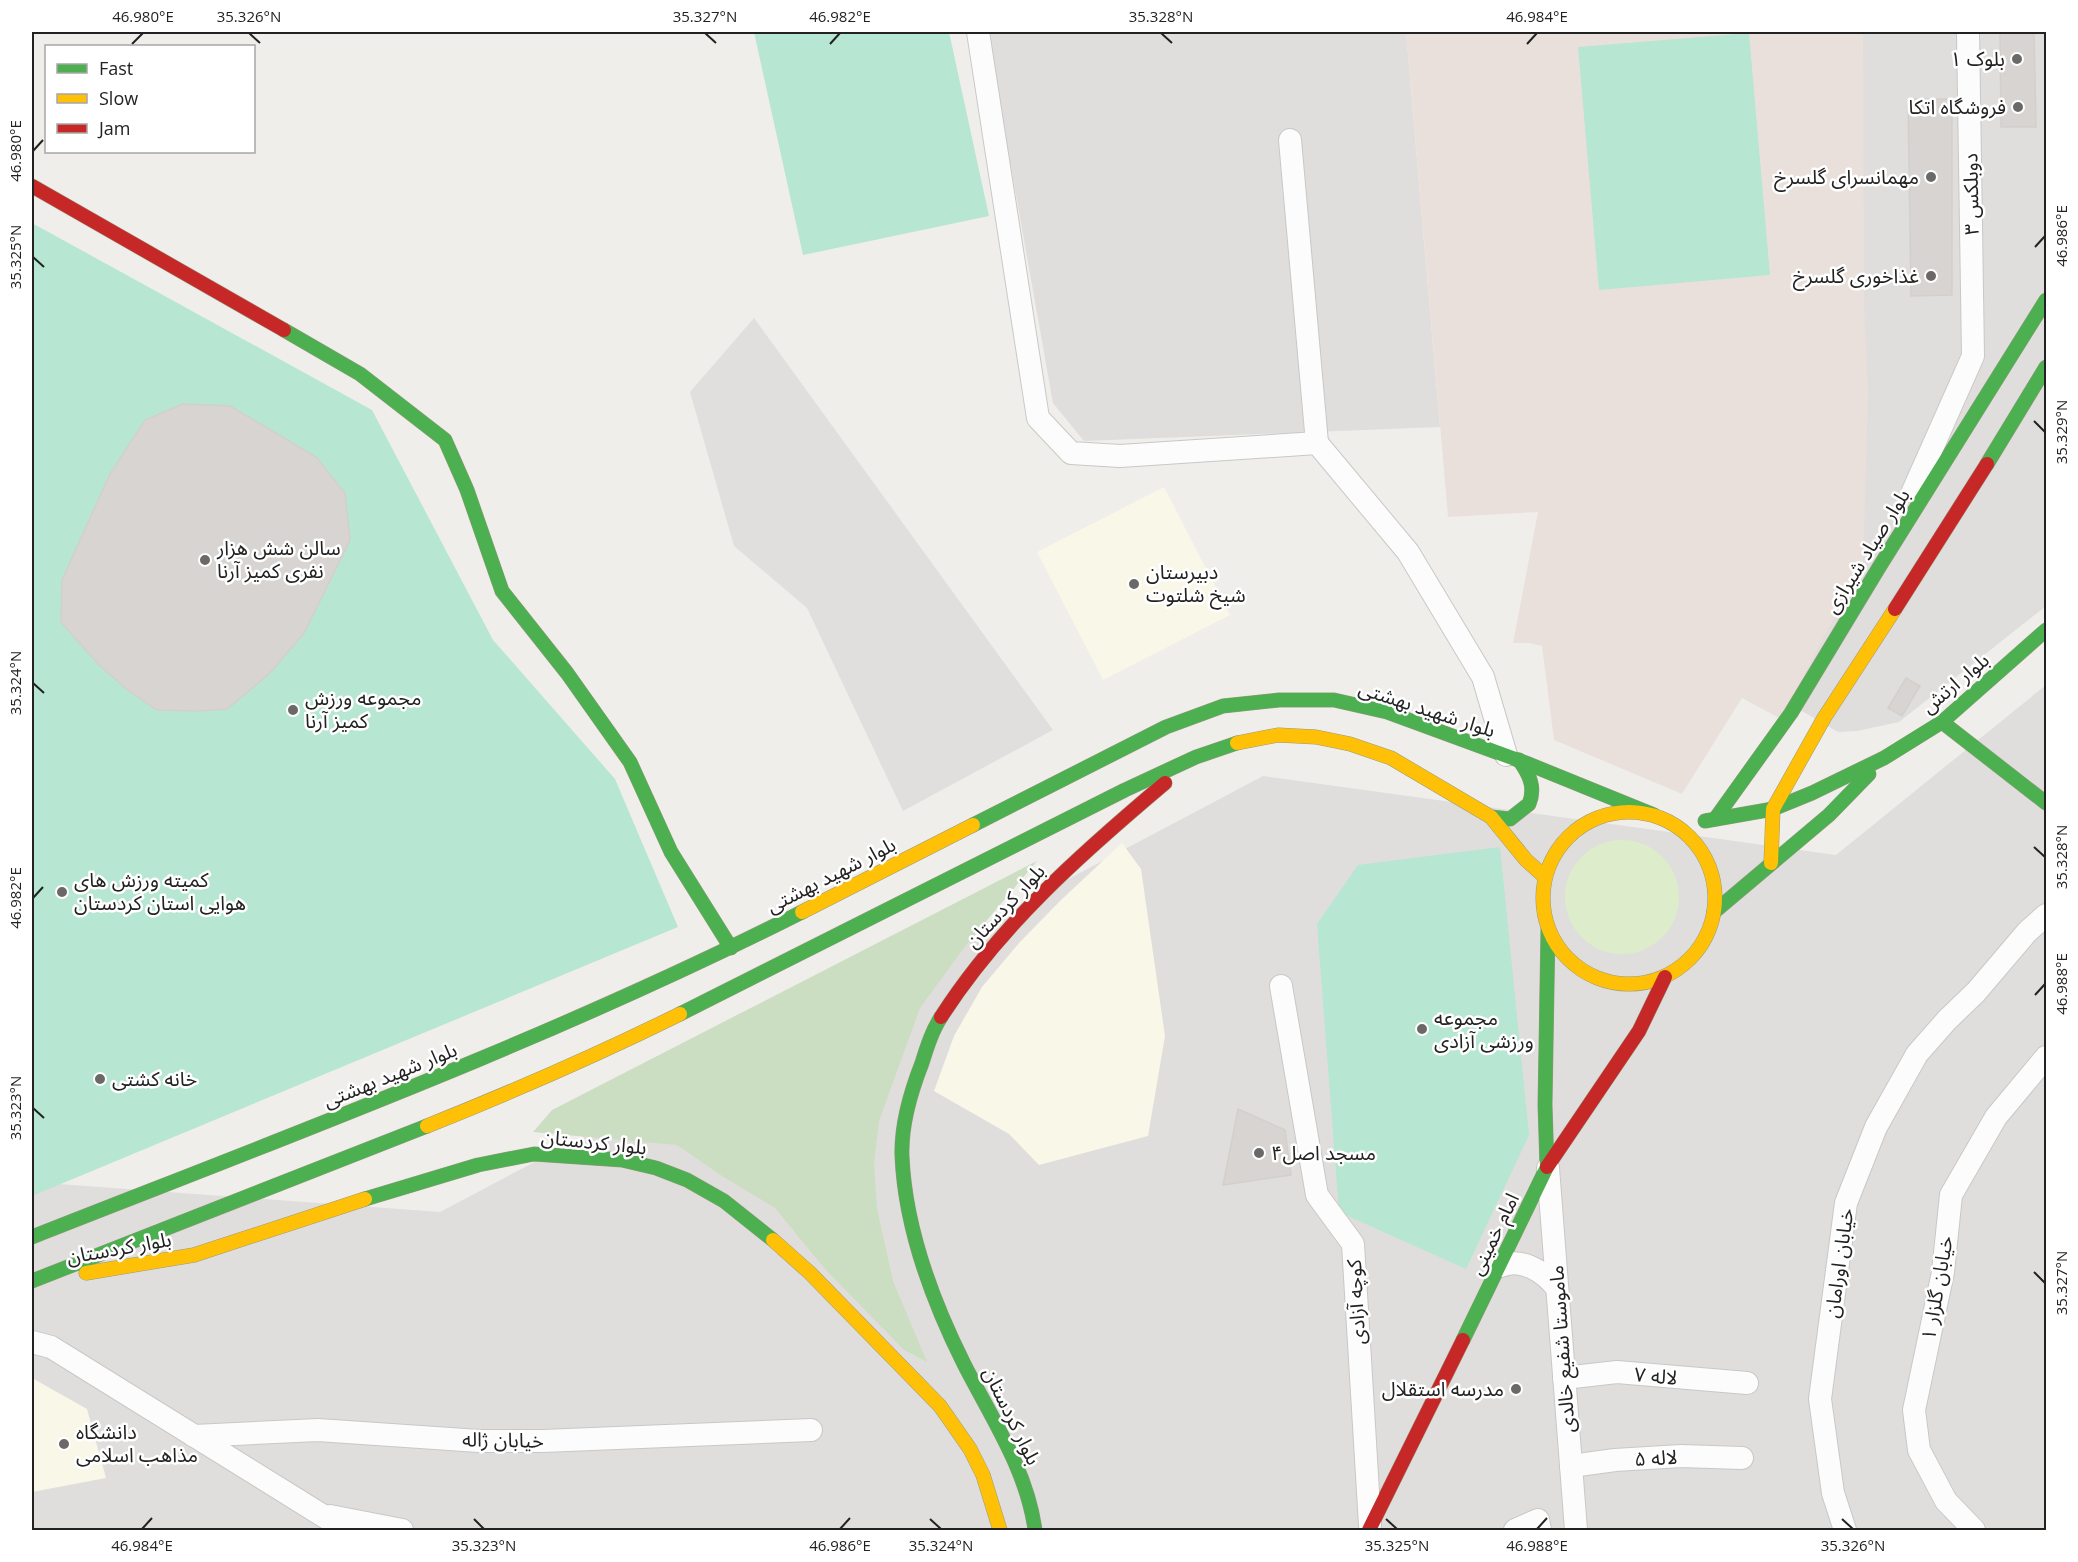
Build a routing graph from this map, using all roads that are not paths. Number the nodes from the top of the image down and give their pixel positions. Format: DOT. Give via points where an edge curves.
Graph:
graph roads {
  1 [pos="978,32"];
  2 [pos="1968,32"];
  3 [pos="1290,140"];
  4 [pos="32,186"];
  5 [pos="2046,300"];
  6 [pos="2046,367"];
  7 [pos="1954,400"];
  8 [pos="1974,415"];
  9 [pos="2007,432"];
  10 [pos="1317,443"];
  11 [pos="1893,578"];
  12 [pos="2046,630"];
  13 [pos="1942,722"];
  14 [pos="1196,757"];
  15 [pos="1512,758"];
  16 [pos="1884,758"];
  17 [pos="2046,803"];
  18 [pos="1773,809"];
  19 [pos="1491,817"];
  20 [pos="1659,817"];
  21 [pos="1715,819"];
  22 [pos="1772,863"];
  23 [pos="1545,877"];
  24 [pos="1714,912"];
  25 [pos="2046,915"];
  26 [pos="1548,929"];
  27 [pos="731,948"];
  28 [pos="1665,977"];
  29 [pos="1281,986"];
  30 [pos="2046,1057"];
  31 [pos="1547,1167"];
  32 [pos="32,1237"];
  33 [pos="1501,1266"];
  34 [pos="32,1282"];
  35 [pos="1557,1288"];
  36 [pos="32,1342"];
  37 [pos="1564,1378"];
  38 [pos="1747,1383"];
  39 [pos="812,1430"];
  40 [pos="194,1436"];
  41 [pos="1742,1458"];
  42 [pos="1571,1466"];
  43 [pos="320,1514"];
  44 [pos="1373,1529"];
  45 [pos="346,1530"];
  46 [pos="402,1530"];
  47 [pos="1000,1530"];
  48 [pos="1035,1530"];
  49 [pos="1515,1530"];
  50 [pos="1540,1530"];
  51 [pos="1575,1530"];
  52 [pos="1845,1530"];
  53 [pos="1974,1530"];
  1 -- 10 [label="street" via="1038,418 1071,453 1120,456"];
  2 -- 7 [label="street, دوبلکس ۳" via="1973,356"];
  3 -- 10 [label="street"];
  4 -- 27 [label="main road" via="360,374 445,440 502,591 630,762 671,852"];
  5 -- 8 [label="main road, بلوار صیاد شیرازی"];
  6 -- 9 [label="main road, بلوار صیاد شیرازی"];
  7 -- 8 [label="street"];
  7 -- 11 [label="street"];
  8 -- 9 [label="main road"];
  8 -- 11 [label="main road, بلوار صیاد شیرازی"];
  9 -- 11 [label="main road, بلوار صیاد شیرازی"];
  10 -- 15 [label="street" via="1408,552 1478,667"];
  11 -- 18 [label="main road, بلوار صیاد شیرازی" via="1824,718"];
  11 -- 21 [label="main road, بلوار صیاد شیرازی"];
  12 -- 13 [label="main road, بلوار ارتش"];
  13 -- 16 [label="main road, بلوار ارتش"];
  13 -- 17 [label="main road"];
  14 -- 19 [label="main road" via="1278,735 1316,737 1391,758"];
  14 -- 34 [label="main road" via="954,874 629,1039 479,1105"];
  14 -- 48 [label="main road, بلوار کردستان" via="1088,848 1005,931 962,984 936,1025 910,1097 902,1154 914,1239 963,1361 1012,1457 1032,1508"];
  15 -- 19 [label="main road" via="1531,776 1528,805 1510,819"];
  15 -- 20 [label="main road, بلوار شهید بهشتی"];
  15 -- 27 [label="main road, بلوار شهید بهشتی" via="1388,712 1334,700 1223,706 1166,727"];
  16 -- 18 [label="main road"];
  16 -- 22 [label="main road" via="1829,815"];
  18 -- 21 [label="main road"];
  18 -- 22 [label="main road"];
  19 -- 23 [label="main road"];
  20 -- 21 [label="main road" via="1674,825"];
  20 -- 23 [label="main road" via="1626,812 1599,817 1562,844"];
  20 -- 24 [label="main road" via="1688,835 1705,858 1714,884"];
  22 -- 24 [label="main road"];
  23 -- 26 [label="main road" via="1543,903"];
  24 -- 28 [label="main road" via="1705,939 1688,961"];
  25 -- 52 [label="street, خیابان اورامان" via="1917,1054 1876,1127 1846,1203 1820,1399 1833,1493"];
  26 -- 28 [label="main road" via="1562,953 1592,975 1610,982 1638,984"];
  26 -- 31 [label="main road, امام خمینی"];
  27 -- 32 [label="main road, بلوار شهید بهشتی" via="457,1070"];
  28 -- 31 [label="main road" via="1639,1031"];
  29 -- 44 [label="street, کوچه آزادی" via="1317,1195 1353,1244"];
  30 -- 53 [label="street, خیابان گلزار ۱" via="1996,1117 1951,1195 1943,1272 1914,1410 1919,1450 1946,1501"];
  31 -- 33 [label="main road, امام خمینی"];
  31 -- 35 [label="street, ماموستا شفیع خالدی"];
  33 -- 35 [label="street" via="1534,1268"];
  33 -- 44 [label="main road, امام خمینی"];
  34 -- 47 [label="main road, بلوار کردستان" via="194,1255 398,1188 534,1154 622,1160 656,1168 724,1201 763,1231 924,1389 970,1449 983,1475"];
  35 -- 37 [label="street, ماموستا شفیع خالدی"];
  36 -- 40 [label="street" via="51,1347"];
  37 -- 38 [label="street, لاله ۷" via="1617,1372"];
  37 -- 42 [label="street, ماموستا شفیع خالدی"];
  39 -- 40 [label="street, خیابان ژاله" via="543,1442 318,1430"];
  40 -- 43 [label="street"];
  41 -- 42 [label="street, لاله ۵" via="1681,1456"];
  42 -- 51 [label="street, ماموستا شفیع خالدی"];
  43 -- 45 [label="street"];
  43 -- 46 [label="street"];
  49 -- 50 [label="street" via="1538,1520"];
}
